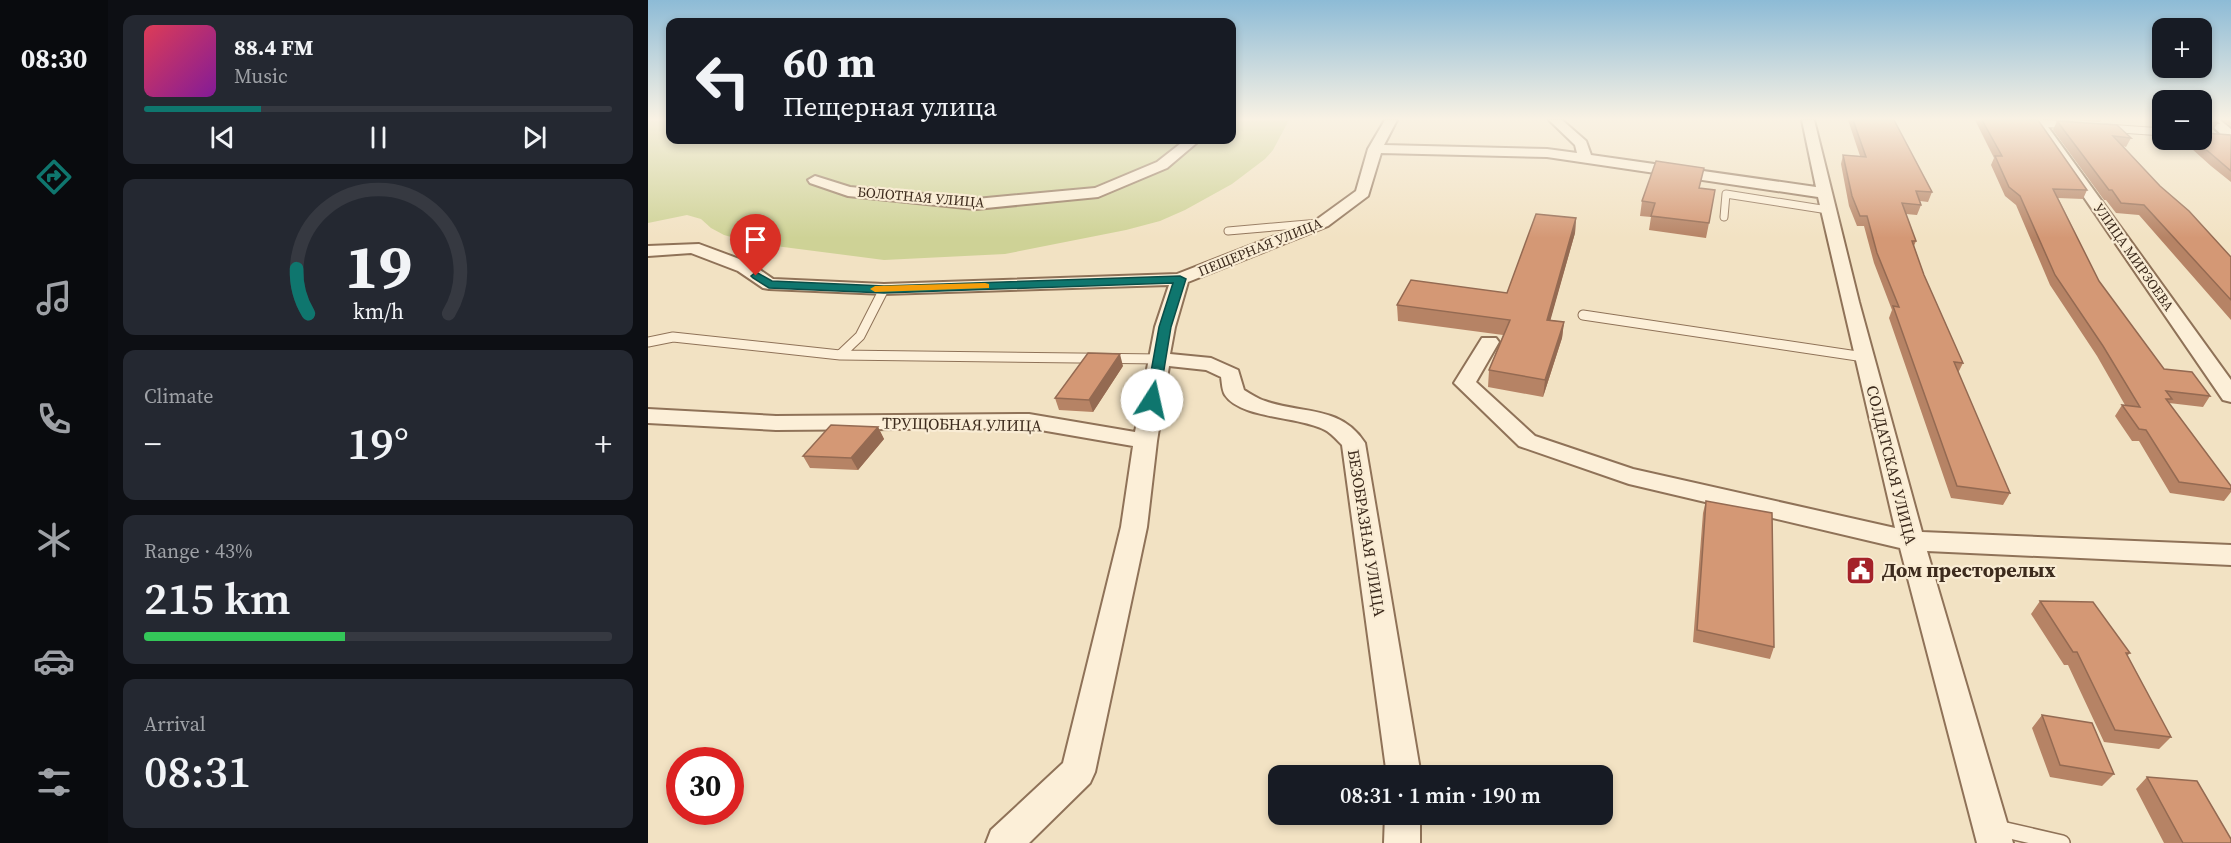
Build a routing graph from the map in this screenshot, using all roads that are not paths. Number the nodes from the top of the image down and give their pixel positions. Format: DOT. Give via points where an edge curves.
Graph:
graph roads {
  1 [pos="1169,159"];
  2 [pos="1372,159"];
  3 [pos="1599,159"];
  4 [pos="1817,159"];
  5 [pos="2065,159"];
  6 [pos="815,180"];
  7 [pos="1826,201"];
  8 [pos="1724,217"];
  9 [pos="1322,223"];
  10 [pos="1228,231"];
  11 [pos="648,251"];
  12 [pos="1180,279"];
  13 [pos="884,290"];
  14 [pos="1583,315"];
  15 [pos="648,342"];
  16 [pos="1489,342"];
  17 [pos="840,355"];
  18 [pos="1864,357"];
  19 [pos="1160,359"];
  20 [pos="2231,394"];
  21 [pos="648,416"];
  22 [pos="1145,441"];
  23 [pos="1910,542"];
  24 [pos="2231,555"];
  25 [pos="1402,765"];
  26 [pos="1403,825"];
  27 [pos="1993,835"];
  28 [pos="1004,843"];
  29 [pos="1402,843"];
  30 [pos="2062,843"];
  1 -- 6 [label="street, БОЛОТНАЯ УЛИЦА" via="1098,192 976,204 848,191"];
  2 -- 9 [label="street, ПЕЩЕРНАЯ УЛИЦА" via="1363,193"];
  3 -- 7 [label="street"];
  4 -- 7 [label="street, СОЛДАТСКАЯ УЛИЦА"];
  5 -- 20 [label="street, УЛИЦА МИРЗОЕВА"];
  7 -- 8 [label="lane" via="1726,194"];
  7 -- 18 [label="street, СОЛДАТСКАЯ УЛИЦА"];
  9 -- 10 [label="lane"];
  9 -- 12 [label="street, ПЕЩЕРНАЯ УЛИЦА"];
  11 -- 13 [label="street, ПЕЩЕРНАЯ УЛИЦА" via="693,248 744,267 769,285"];
  12 -- 13 [label="street, ПЕЩЕРНАЯ УЛИЦА"];
  12 -- 19 [label="street"];
  13 -- 17 [label="lane" via="860,336"];
  14 -- 18 [label="lane"];
  15 -- 17 [label="lane" via="673,338"];
  16 -- 23 [label="street" via="1465,383 1527,441 1629,476"];
  17 -- 19 [label="lane"];
  18 -- 23 [label="street, СОЛДАТСКАЯ УЛИЦА"];
  19 -- 22 [label="street"];
  19 -- 25 [label="street, БЕЗОБРАЗНАЯ УЛИЦА" via="1211,364 1231,374 1234,393 1258,407 1304,414 1334,425 1353,443"];
  21 -- 22 [label="street, ТРУЩОБНАЯ УЛИЦА" via="776,423 1029,422"];
  22 -- 28 [label="street" via="1134,527 1078,772"];
  23 -- 24 [label="street"];
  23 -- 27 [label="street, СОЛДАТСКАЯ УЛИЦА"];
  26 -- 29 [label="street"];
  27 -- 30 [label="lane"];
}
